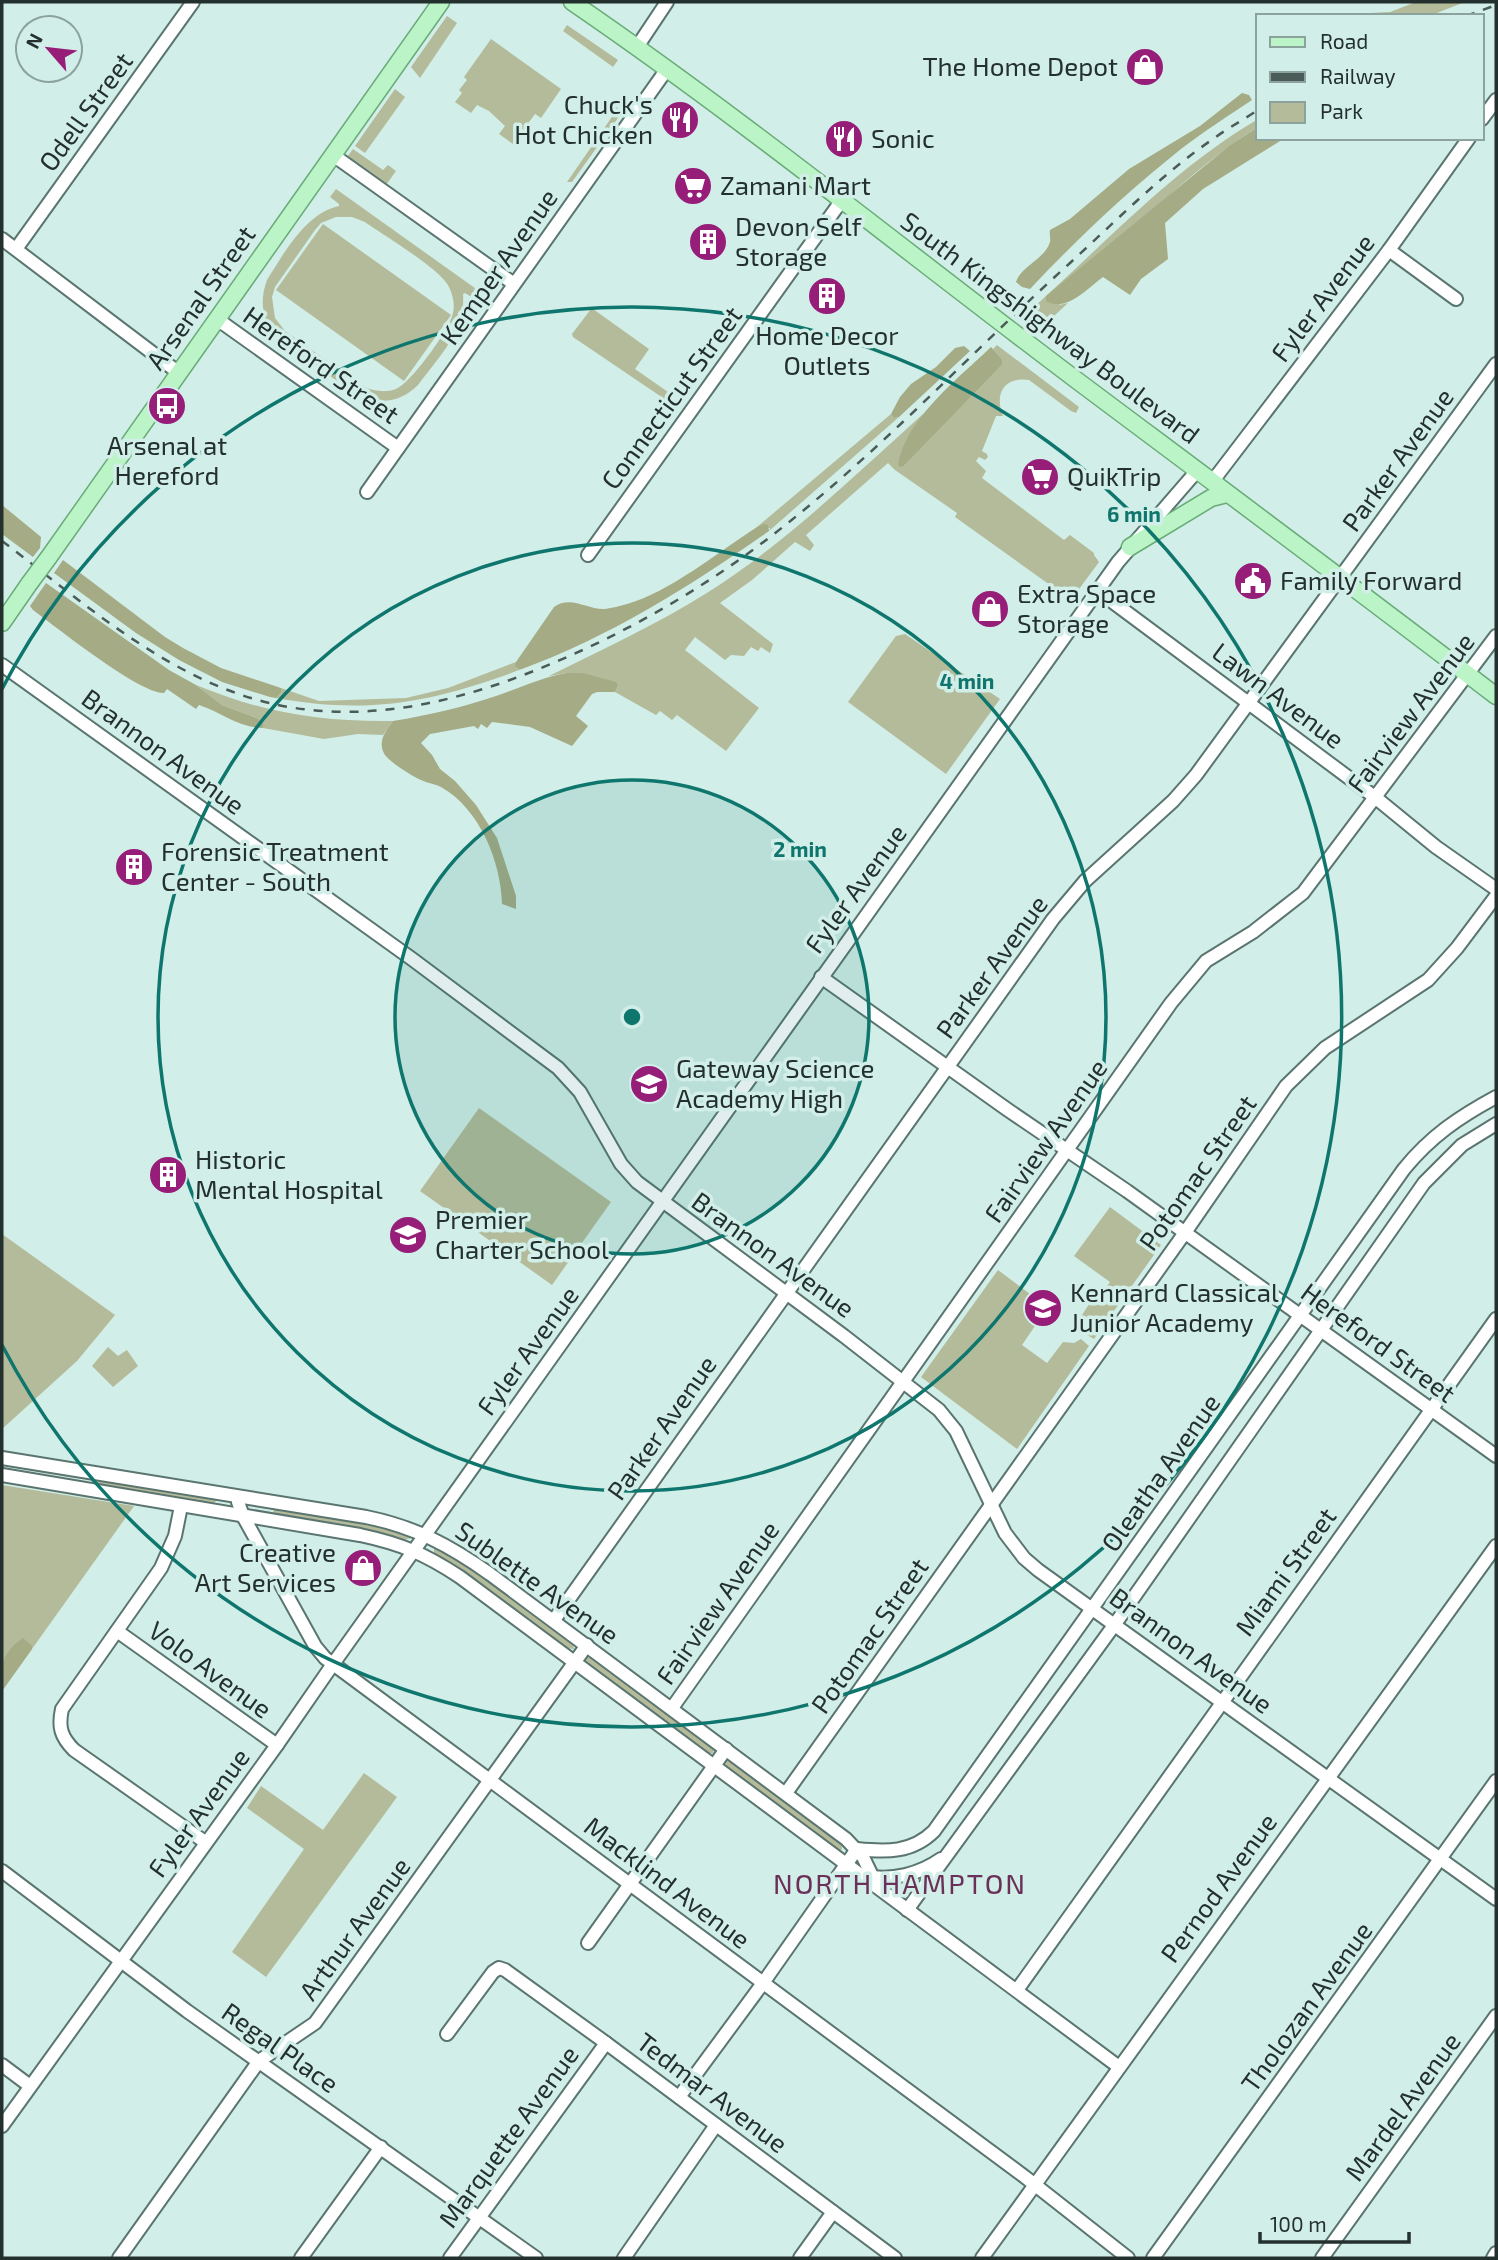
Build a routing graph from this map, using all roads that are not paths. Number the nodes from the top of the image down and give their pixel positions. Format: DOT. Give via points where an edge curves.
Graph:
graph roads {
  1 [pos="193,2"];
  2 [pos="441,2"];
  3 [pos="572,2"];
  4 [pos="667,2"];
  5 [pos="637,47"];
  6 [pos="667,69"];
  7 [pos="1496,100"];
  8 [pos="1484,116"];
  9 [pos="1468,140"];
  10 [pos="333,155"];
  11 [pos="842,200"];
  12 [pos="2,239"];
  13 [pos="16,250"];
  14 [pos="1389,250"];
  15 [pos="514,284"];
  16 [pos="1456,299"];
  17 [pos="217,319"];
  18 [pos="1496,364"];
  19 [pos="179,373"];
  20 [pos="398,448"];
  21 [pos="1196,472"];
  22 [pos="1212,482"];
  23 [pos="367,492"];
  24 [pos="1227,494"];
  25 [pos="1130,547"];
  26 [pos="588,555"];
  27 [pos="1340,579"];
  28 [pos="1098,590"];
  29 [pos="2,623"];
  30 [pos="1496,636"];
  31 [pos="2,665"];
  32 [pos="1468,674"];
  33 [pos="1496,696"];
  34 [pos="1249,704"];
  35 [pos="1376,798"];
  36 [pos="1496,889"];
  37 [pos="1496,896"];
  38 [pos="821,977"];
  39 [pos="948,1067"];
  40 [pos="1495,1098"];
  41 [pos="1496,1125"];
  42 [pos="1068,1151"];
  43 [pos="662,1203"];
  44 [pos="1184,1234"];
  45 [pos="786,1293"];
  46 [pos="1301,1316"];
  47 [pos="1496,1319"];
  48 [pos="1321,1331"];
  49 [pos="903,1380"];
  50 [pos="1431,1409"];
  51 [pos="1496,1456"];
  52 [pos="2,1458"];
  53 [pos="2,1475"];
  54 [pos="238,1497"];
  55 [pos="181,1506"];
  56 [pos="990,1506"];
  57 [pos="243,1516"];
  58 [pos="425,1534"];
  59 [pos="1496,1546"];
  60 [pos="414,1550"];
  61 [pos="1093,1608"];
  62 [pos="554,1620"];
  63 [pos="1115,1624"];
  64 [pos="117,1631"];
  65 [pos="587,1645"];
  66 [pos="574,1662"];
  67 [pos="332,1664"];
  68 [pos="1222,1701"];
  69 [pos="672,1708"];
  70 [pos="277,1745"];
  71 [pos="726,1749"];
  72 [pos="714,1766"];
  73 [pos="1327,1777"];
  74 [pos="490,1779"];
  75 [pos="1496,1782"];
  76 [pos="786,1793"];
  77 [pos="205,1842"];
  78 [pos="953,1847"];
  79 [pos="857,1849"];
  80 [pos="1441,1859"];
  81 [pos="851,1868"];
  82 [pos="2,1871"];
  83 [pos="872,1877"];
  84 [pos="630,1884"];
  85 [pos="883,1893"];
  86 [pos="1496,1899"];
  87 [pos="907,1910"];
  88 [pos="587,1943"];
  89 [pos="120,1961"];
  90 [pos="763,1983"];
  91 [pos="1017,1990"];
  92 [pos="1496,2016"];
  93 [pos="447,2034"];
  94 [pos="606,2043"];
  95 [pos="259,2061"];
  96 [pos="2,2065"];
  97 [pos="1119,2067"];
  98 [pos="30,2086"];
  99 [pos="679,2096"];
  100 [pos="716,2125"];
  101 [pos="2,2126"];
  102 [pos="381,2147"];
  103 [pos="1034,2184"];
  104 [pos="833,2211"];
  105 [pos="478,2218"];
  106 [pos="1496,2253"];
  107 [pos="119,2258"];
  108 [pos="301,2258"];
  109 [pos="450,2258"];
  110 [pos="536,2258"];
  111 [pos="624,2258"];
  112 [pos="800,2258"];
  113 [pos="895,2258"];
  114 [pos="982,2258"];
  115 [pos="1128,2258"];
  116 [pos="1153,2258"];
  117 [pos="1322,2258"];
  118 [pos="1493,2258"];
  1 -- 13 [label="street, Odell Street"];
  2 -- 10 [label="main road, Arsenal Street"];
  3 -- 5 [label="main road, South Kingshighway Boulevard"];
  4 -- 5 [label="street"];
  5 -- 6 [label="main road, South Kingshighway Boulevard"];
  6 -- 11 [label="main road, South Kingshighway Boulevard"];
  6 -- 15 [label="street, Kemper Avenue"];
  7 -- 8 [label="street"];
  9 -- 14 [label="street, Fyler Avenue"];
  10 -- 15 [label="street"];
  10 -- 17 [label="main road, Arsenal Street"];
  11 -- 21 [label="main road, South Kingshighway Boulevard"];
  11 -- 26 [label="street, Connecticut Street"];
  12 -- 13 [label="street"];
  13 -- 19 [label="street"];
  14 -- 16 [label="street"];
  14 -- 22 [label="street, Fyler Avenue"];
  15 -- 20 [label="street, Kemper Avenue"];
  17 -- 19 [label="main road, Arsenal Street"];
  17 -- 20 [label="street, Hereford Street"];
  18 -- 27 [label="street, Parker Avenue"];
  19 -- 29 [label="main road, Arsenal Street, bridge"];
  20 -- 23 [label="street, Kemper Avenue"];
  21 -- 22 [label="main road, South Kingshighway Boulevard"];
  21 -- 25 [label="street, Fyler Avenue"];
  22 -- 24 [label="main road, South Kingshighway Boulevard"];
  24 -- 25 [label="main road" via="1211,498"];
  24 -- 27 [label="main road, South Kingshighway Boulevard"];
  25 -- 28 [label="street, Fyler Avenue"];
  27 -- 32 [label="main road, South Kingshighway Boulevard"];
  27 -- 34 [label="street, Parker Avenue"];
  28 -- 34 [label="street, Lawn Avenue"];
  28 -- 38 [label="street, Fyler Avenue"];
  30 -- 32 [label="street, Fairview Avenue"];
  31 -- 43 [label="street, Brannon Avenue" via="558,1068 580,1093 628,1173"];
  32 -- 33 [label="main road, South Kingshighway Boulevard"];
  32 -- 35 [label="street, Fairview Avenue"];
  34 -- 35 [label="street, Lawn Avenue"];
  34 -- 39 [label="street, Parker Avenue" via="1173,801 1053,919"];
  35 -- 36 [label="street, Lawn Avenue"];
  35 -- 42 [label="street, Fairview Avenue" via="1303,893 1206,961 1171,1003"];
  37 -- 44 [label="street, Potomac Street" via="1428,980 1325,1048 1288,1084"];
  38 -- 39 [label="street, Hereford Street"];
  38 -- 43 [label="street, Fyler Avenue"];
  39 -- 42 [label="street, Hereford Street"];
  39 -- 45 [label="street, Parker Avenue"];
  40 -- 46 [label="street, Oleatha Avenue" via="1425,1144"];
  41 -- 48 [label="street, Oleatha Avenue" via="1462,1145 1424,1183"];
  42 -- 44 [label="street, Hereford Street"];
  42 -- 49 [label="street, Fairview Avenue"];
  43 -- 45 [label="street, Brannon Avenue"];
  43 -- 58 [label="street, Fyler Avenue"];
  44 -- 46 [label="street, Hereford Street"];
  44 -- 56 [label="street, Potomac Street"];
  45 -- 49 [label="street, Brannon Avenue"];
  45 -- 62 [label="street, Parker Avenue"];
  46 -- 48 [label="street, Hereford Street"];
  46 -- 61 [label="street, Oleatha Avenue"];
  47 -- 50 [label="street, Miami Street"];
  48 -- 50 [label="street, Hereford Street"];
  48 -- 63 [label="street, Oleatha Avenue"];
  49 -- 56 [label="street, Brannon Avenue" via="952,1424"];
  49 -- 69 [label="street, Fairview Avenue"];
  50 -- 51 [label="street, Hereford Street"];
  50 -- 68 [label="street, Miami Street"];
  52 -- 54 [label="street, Sublette Avenue"];
  53 -- 55 [label="street, Sublette Avenue"];
  54 -- 57 [label="street, Macklind Avenue"];
  54 -- 58 [label="street, Sublette Avenue" via="366,1517"];
  55 -- 57 [label="street, Sublette Avenue"];
  55 -- 64 [label="street" via="161,1568"];
  56 -- 61 [label="street, Brannon Avenue" via="1024,1558"];
  56 -- 76 [label="street, Potomac Street"];
  57 -- 60 [label="street, Sublette Avenue" via="360,1535"];
  57 -- 67 [label="street, Macklind Avenue" via="315,1646"];
  58 -- 60 [label="street, Fyler Avenue"];
  58 -- 62 [label="street, Sublette Avenue" via="470,1559"];
  59 -- 73 [label="street, Pernod Avenue"];
  60 -- 66 [label="street, Sublette Avenue" via="460,1577"];
  60 -- 67 [label="street, Fyler Avenue"];
  61 -- 63 [label="street, Brannon Avenue"];
  61 -- 79 [label="street, Oleatha Avenue" via="934,1831 904,1849"];
  62 -- 65 [label="street, Sublette Avenue"];
  63 -- 68 [label="street, Brannon Avenue"];
  63 -- 78 [label="street, Oleatha Avenue"];
  64 -- 70 [label="street, Volo Avenue"];
  64 -- 77 [label="street" via="62,1709 61,1733 74,1750"];
  65 -- 66 [label="street, Arthur Avenue"];
  65 -- 69 [label="street, Sublette Avenue"];
  66 -- 72 [label="street, Sublette Avenue"];
  66 -- 74 [label="street, Arthur Avenue"];
  67 -- 70 [label="street, Fyler Avenue"];
  67 -- 74 [label="street, Macklind Avenue"];
  68 -- 73 [label="street, Brannon Avenue"];
  68 -- 91 [label="street, Miami Street"];
  69 -- 71 [label="street, Sublette Avenue"];
  70 -- 77 [label="street, Fyler Avenue"];
  71 -- 72 [label="street"];
  71 -- 76 [label="street, Sublette Avenue"];
  72 -- 81 [label="street, Sublette Avenue"];
  72 -- 84 [label="street"];
  73 -- 80 [label="street, Brannon Avenue"];
  73 -- 97 [label="street, Pernod Avenue"];
  74 -- 84 [label="street, Macklind Avenue"];
  74 -- 95 [label="street, Arthur Avenue" via="315,2022"];
  75 -- 80 [label="street, Tholozan Avenue"];
  76 -- 79 [label="street, Sublette Avenue"];
  77 -- 89 [label="street, Fyler Avenue"];
  78 -- 83 [label="street, Oleatha Avenue" via="930,1866 900,1877"];
  78 -- 87 [label="street, Oleatha Avenue"];
  79 -- 81 [label="street"];
  79 -- 83 [label="street, Sublette Avenue"];
  80 -- 86 [label="street, Brannon Avenue"];
  80 -- 116 [label="street, Tholozan Avenue"];
  81 -- 83 [label="street, Oleatha Avenue"];
  81 -- 85 [label="street, Sublette Avenue"];
  81 -- 90 [label="street"];
  82 -- 89 [label="street, Regal Place"];
  83 -- 85 [label="street, Sublette Avenue"];
  84 -- 88 [label="street"];
  84 -- 90 [label="street, Macklind Avenue"];
  85 -- 87 [label="street, Sublette Avenue"];
  87 -- 91 [label="street, Sublette Avenue"];
  89 -- 95 [label="street, Regal Place"];
  89 -- 98 [label="street, Fyler Avenue"];
  90 -- 99 [label="street"];
  90 -- 103 [label="street, Macklind Avenue"];
  91 -- 97 [label="street, Sublette Avenue"];
  92 -- 117 [label="street, Mardel Avenue"];
  93 -- 94 [label="street, Tedmar Avenue" via="499,1968"];
  94 -- 99 [label="street, Tedmar Avenue"];
  94 -- 105 [label="street, Marquette Avenue"];
  95 -- 102 [label="street, Regal Place"];
  95 -- 107 [label="street, Arthur Avenue"];
  96 -- 98 [label="street"];
  97 -- 103 [label="street, Pernod Avenue"];
  98 -- 101 [label="street, Fyler Avenue"];
  99 -- 100 [label="street, Tedmar Avenue"];
  100 -- 104 [label="street, Tedmar Avenue"];
  100 -- 111 [label="street"];
  102 -- 105 [label="street, Regal Place"];
  102 -- 108 [label="street"];
  103 -- 114 [label="street, Pernod Avenue"];
  103 -- 115 [label="street, Macklind Avenue"];
  104 -- 112 [label="street"];
  104 -- 113 [label="street, Tedmar Avenue"];
  105 -- 109 [label="street, Marquette Avenue"];
  105 -- 110 [label="street, Regal Place"];
  106 -- 118 [label="street"];
}
